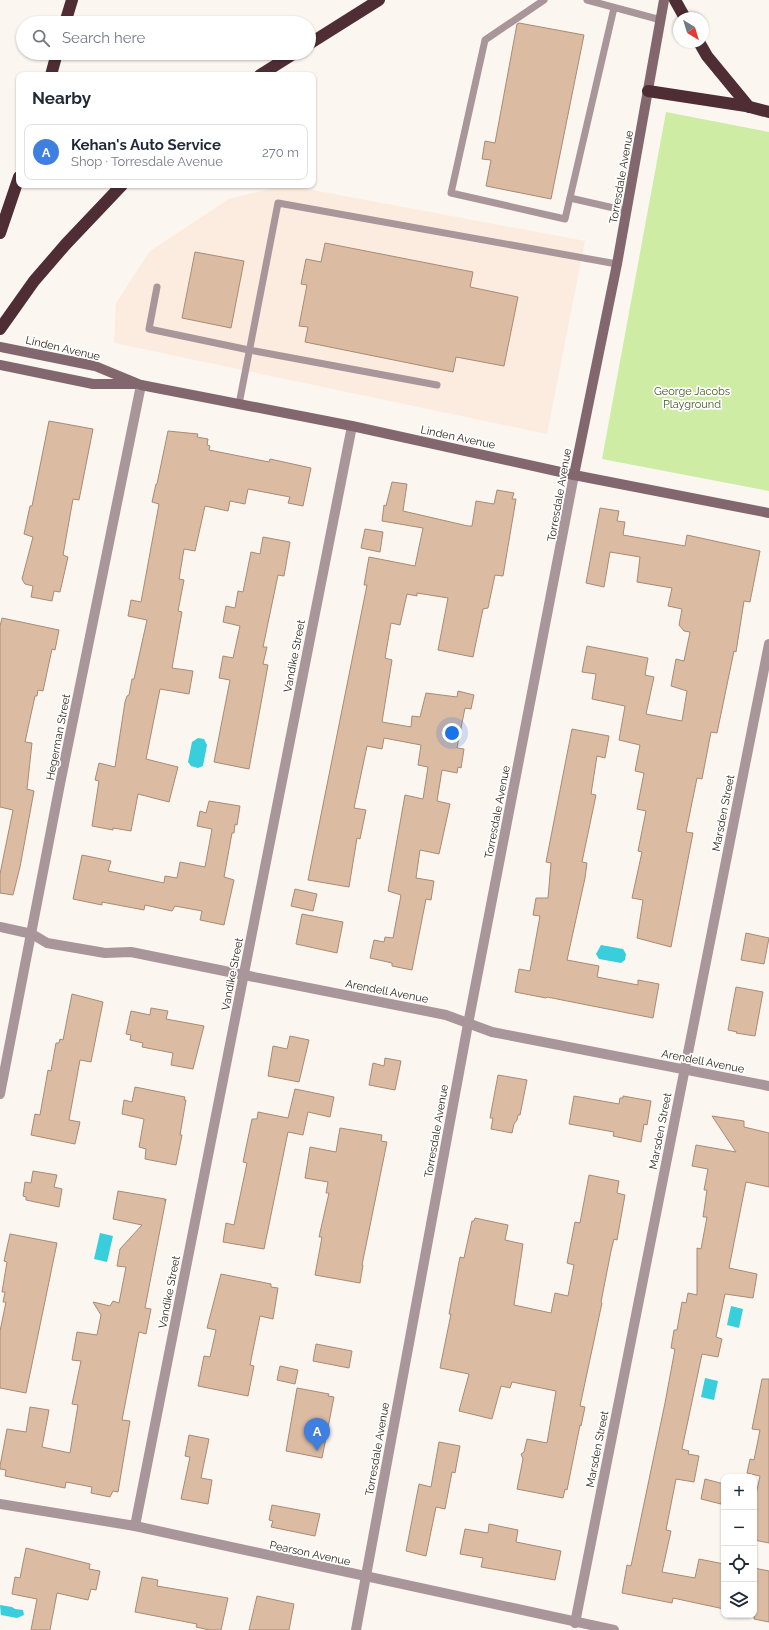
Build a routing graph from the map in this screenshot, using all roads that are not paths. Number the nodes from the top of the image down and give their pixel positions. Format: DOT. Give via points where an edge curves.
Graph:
graph roads {
  1 [pos="72,0"];
  2 [pos="379,0"];
  3 [pos="544,0"];
  4 [pos="586,0"];
  5 [pos="664,0"];
  6 [pos="675,0"];
  7 [pos="614,8"];
  8 [pos="682,12"];
  9 [pos="67,16"];
  10 [pos="661,20"];
  11 [pos="316,40"];
  12 [pos="702,48"];
  13 [pos="55,60"];
  14 [pos="284,60"];
  15 [pos="52,72"];
  16 [pos="265,72"];
  17 [pos="648,91"];
  18 [pos="749,107"];
  19 [pos="769,112"];
  20 [pos="16,186"];
  21 [pos="119,188"];
  22 [pos="570,198"];
  23 [pos="627,211"];
  24 [pos="0,233"];
  25 [pos="617,264"];
  26 [pos="157,286"];
  27 [pos="0,329"];
  28 [pos="5,348"];
  29 [pos="249,350"];
  30 [pos="0,366"];
  31 [pos="142,384"];
  32 [pos="437,385"];
  33 [pos="239,404"];
  34 [pos="352,426"];
  35 [pos="574,475"];
  36 [pos="769,513"];
  37 [pos="769,644"];
  38 [pos="0,927"];
  39 [pos="32,934"];
  40 [pos="244,975"];
  41 [pos="468,1024"];
  42 [pos="685,1070"];
  43 [pos="769,1086"];
  44 [pos="0,1094"];
  45 [pos="0,1504"];
  46 [pos="135,1526"];
  47 [pos="365,1578"];
  48 [pos="575,1622"];
  49 [pos="356,1630"];
  50 [pos="614,1630"];
  1 -- 9 [label="highway"];
  2 -- 11 [label="highway"];
  3 -- 22 [label="lane" via="485,40 451,194 565,220"];
  4 -- 7 [label="lane"];
  5 -- 10 [label="street, Torresdale Avenue"];
  6 -- 8 [label="highway"];
  7 -- 10 [label="lane"];
  7 -- 22 [label="lane"];
  10 -- 17 [label="street, Torresdale Avenue"];
  12 -- 18 [label="highway"];
  13 -- 15 [label="highway"];
  14 -- 16 [label="highway"];
  17 -- 18 [label="highway"];
  17 -- 23 [label="street, Torresdale Avenue"];
  18 -- 19 [label="highway"];
  20 -- 24 [label="highway"];
  21 -- 27 [label="highway" via="34,281"];
  22 -- 23 [label="lane"];
  23 -- 25 [label="street, Torresdale Avenue"];
  25 -- 29 [label="lane" via="278,203"];
  25 -- 35 [label="street, Torresdale Avenue"];
  26 -- 29 [label="lane" via="149,329"];
  28 -- 31 [label="street, Linden Avenue" via="95,366"];
  29 -- 32 [label="lane"];
  29 -- 33 [label="lane"];
  30 -- 31 [label="street, Linden Avenue" via="93,384"];
  31 -- 33 [label="street, Linden Avenue"];
  31 -- 39 [label="street, Hegerman Street"];
  33 -- 34 [label="street, Linden Avenue"];
  34 -- 35 [label="street, Linden Avenue"];
  34 -- 40 [label="street, Vandike Street"];
  35 -- 36 [label="street, Linden Avenue"];
  35 -- 41 [label="street, Torresdale Avenue"];
  37 -- 42 [label="street, Marsden Street"];
  38 -- 39 [label="street, Arendell Avenue"];
  39 -- 40 [label="street, Arendell Avenue" via="47,943 105,953 131,952"];
  39 -- 44 [label="street, Hegerman Street"];
  40 -- 41 [label="street, Arendell Avenue" via="446,1016"];
  40 -- 46 [label="street, Vandike Street"];
  41 -- 42 [label="street, Arendell Avenue" via="492,1032"];
  41 -- 47 [label="street, Torresdale Avenue"];
  42 -- 43 [label="street, Arendell Avenue"];
  42 -- 48 [label="street, Marsden Street"];
  45 -- 46 [label="street, Pearson Avenue"];
  46 -- 47 [label="street, Pearson Avenue"];
  47 -- 48 [label="street, Pearson Avenue"];
  47 -- 49 [label="street, Torresdale Avenue"];
  48 -- 50 [label="street, Pearson Avenue"];
}
